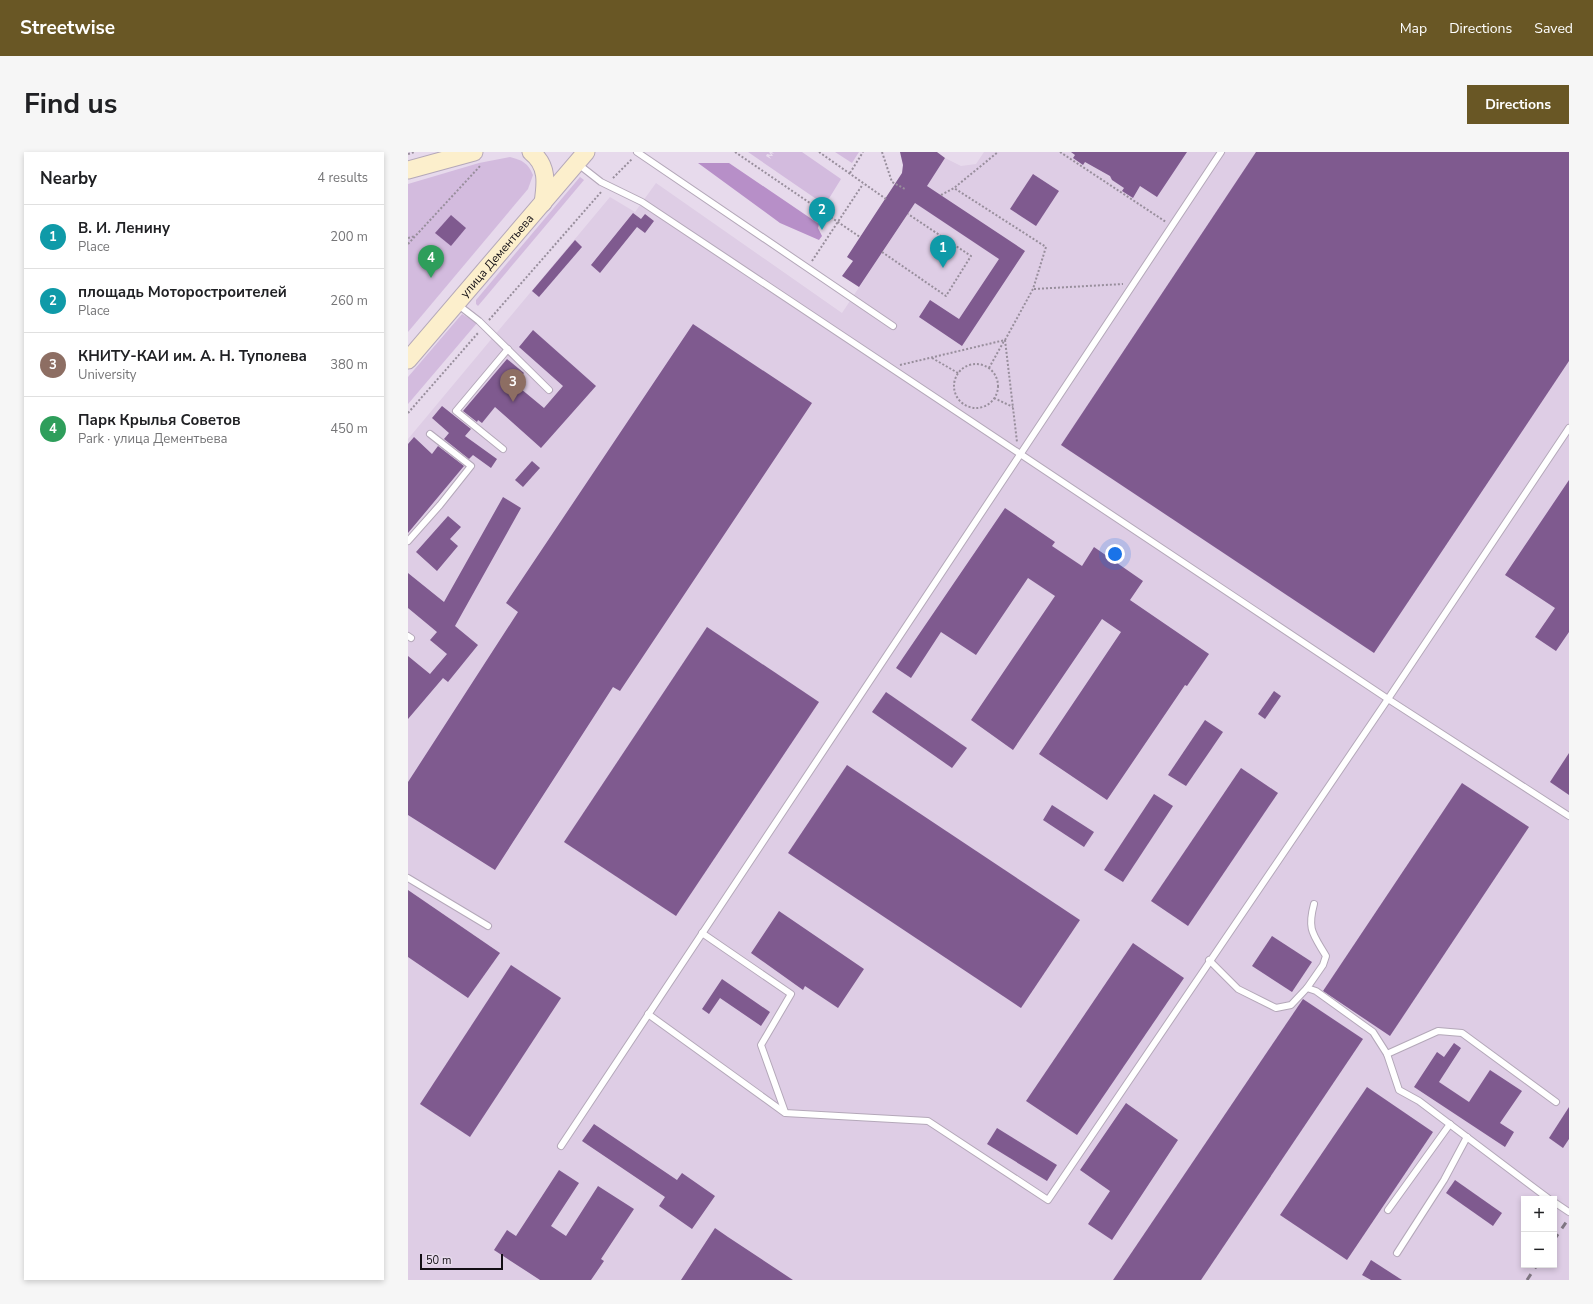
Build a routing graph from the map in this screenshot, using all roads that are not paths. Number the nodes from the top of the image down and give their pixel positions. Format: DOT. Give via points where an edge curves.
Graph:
graph roads {
  1 [pos="531,152"];
  2 [pos="1221,152"];
  3 [pos="637,153"];
  4 [pos="581,155"];
  5 [pos="479,157"];
  6 [pos="408,170"];
  7 [pos="543,203"];
  8 [pos="457,304"];
  9 [pos="893,326"];
  10 [pos="508,349"];
  11 [pos="408,360"];
  12 [pos="549,390"];
  13 [pos="1569,428"];
  14 [pos="430,434"];
  15 [pos="503,449"];
  16 [pos="1019,454"];
  17 [pos="408,541"];
  18 [pos="1388,699"];
  19 [pos="1569,816"];
  20 [pos="408,878"];
  21 [pos="1314,904"];
  22 [pos="488,926"];
  23 [pos="702,933"];
  24 [pos="1209,960"];
  25 [pos="1307,988"];
  26 [pos="648,1014"];
  27 [pos="1387,1054"];
  28 [pos="1556,1102"];
  29 [pos="785,1113"];
  30 [pos="1450,1124"];
  31 [pos="1467,1137"];
  32 [pos="561,1146"];
  33 [pos="1545,1196"];
  34 [pos="1557,1204"];
  35 [pos="1388,1210"];
  36 [pos="1569,1212"];
  37 [pos="1396,1253"];
  1 -- 7 [label="main road" via="543,166"];
  2 -- 16 [label="lane"];
  3 -- 9 [label="lane"];
  4 -- 7 [label="main road, улица Дементьева"];
  4 -- 16 [label="lane" via="607,185 642,202"];
  5 -- 6 [label="main road"];
  7 -- 8 [label="main road, улица Дементьева"];
  8 -- 10 [label="lane"];
  8 -- 11 [label="main road, улица Дементьева"];
  10 -- 12 [label="lane"];
  10 -- 15 [label="lane" via="456,411"];
  13 -- 18 [label="lane"];
  14 -- 17 [label="lane" via="471,466"];
  16 -- 18 [label="lane"];
  16 -- 23 [label="lane"];
  18 -- 19 [label="lane"];
  18 -- 24 [label="lane"];
  20 -- 22 [label="lane"];
  21 -- 25 [label="lane" via="1310,922 1313,934 1326,956 1323,965"];
  23 -- 26 [label="lane"];
  23 -- 29 [label="lane" via="791,994 761,1044"];
  24 -- 25 [label="lane" via="1238,989 1276,1008 1291,1005"];
  24 -- 29 [label="lane" via="1048,1200 928,1121"];
  25 -- 27 [label="lane" via="1316,991 1373,1032"];
  26 -- 29 [label="lane"];
  26 -- 32 [label="lane"];
  27 -- 28 [label="lane" via="1438,1031 1462,1033"];
  27 -- 30 [label="lane" via="1399,1090"];
  30 -- 31 [label="lane"];
  30 -- 35 [label="lane"];
  31 -- 33 [label="lane"];
  31 -- 37 [label="lane" via="1444,1180"];
  34 -- 36 [label="lane"];
}
